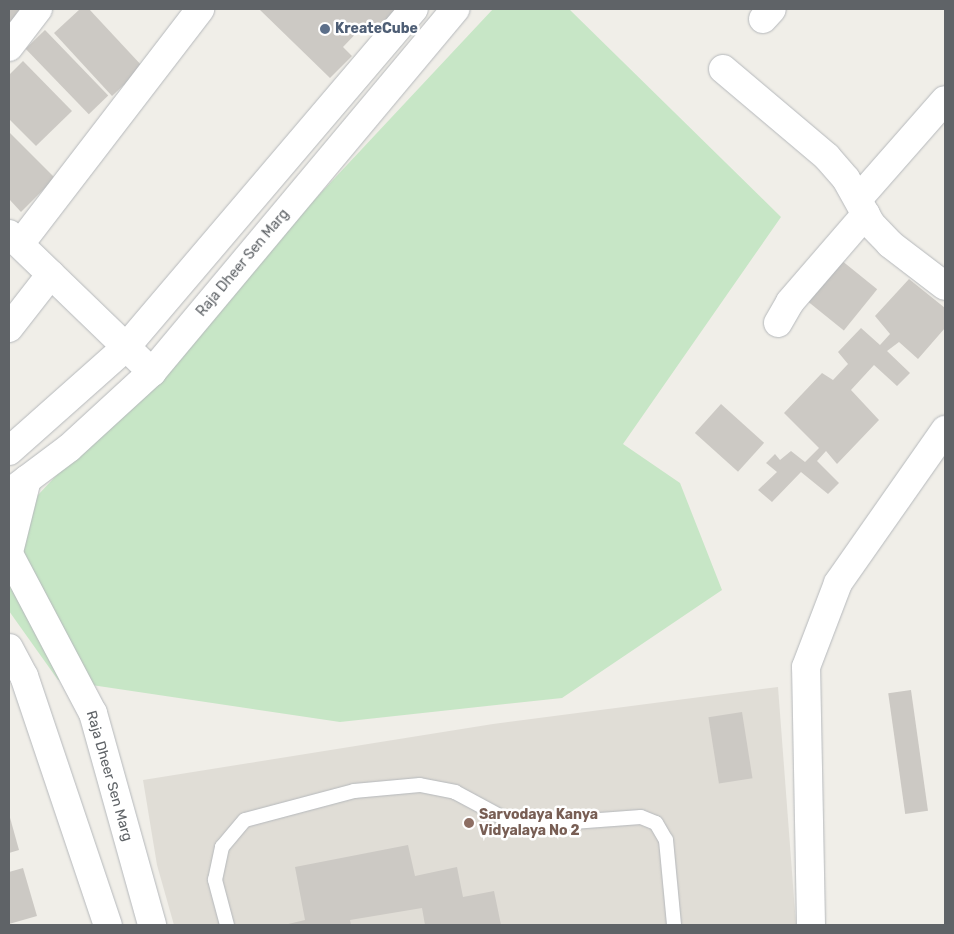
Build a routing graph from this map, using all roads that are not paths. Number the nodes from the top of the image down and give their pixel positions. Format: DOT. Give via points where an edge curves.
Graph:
graph roads {
  1 [pos="38,9"];
  2 [pos="200,9"];
  3 [pos="414,9"];
  4 [pos="455,9"];
  5 [pos="9,47"];
  6 [pos="723,69"];
  7 [pos="945,100"];
  8 [pos="862,206"];
  9 [pos="14,239"];
  10 [pos="51,274"];
  11 [pos="945,286"];
  12 [pos="778,322"];
  13 [pos="9,328"];
  14 [pos="126,347"];
  15 [pos="152,372"];
  16 [pos="945,430"];
  17 [pos="9,451"];
  18 [pos="18,486"];
  19 [pos="9,553"];
  20 [pos="9,648"];
  21 [pos="108,925"];
  22 [pos="152,925"];
  23 [pos="227,925"];
  24 [pos="674,925"];
  25 [pos="811,925"];
  1 -- 5 [label="street"];
  2 -- 9 [label="street"];
  3 -- 14 [label="street"];
  4 -- 15 [label="street, Raja Dheer Sen Marg"];
  6 -- 8 [label="street" via="827,157"];
  7 -- 8 [label="street"];
  8 -- 11 [label="street" via="871,224 890,244"];
  8 -- 12 [label="street"];
  9 -- 10 [label="street"];
  10 -- 13 [label="street"];
  10 -- 14 [label="street"];
  14 -- 15 [label="street"];
  14 -- 17 [label="street"];
  15 -- 18 [label="street, Raja Dheer Sen Marg" via="69,448"];
  16 -- 25 [label="street" via="838,583 806,667"];
  18 -- 19 [label="street"];
  19 -- 22 [label="street, Raja Dheer Sen Marg" via="93,713"];
  20 -- 21 [label="street" via="24,676"];
  23 -- 24 [label="lane" via="215,880 222,847 245,820 354,791 420,784 455,792 510,821 532,825 641,817 656,823 666,840"];
}
